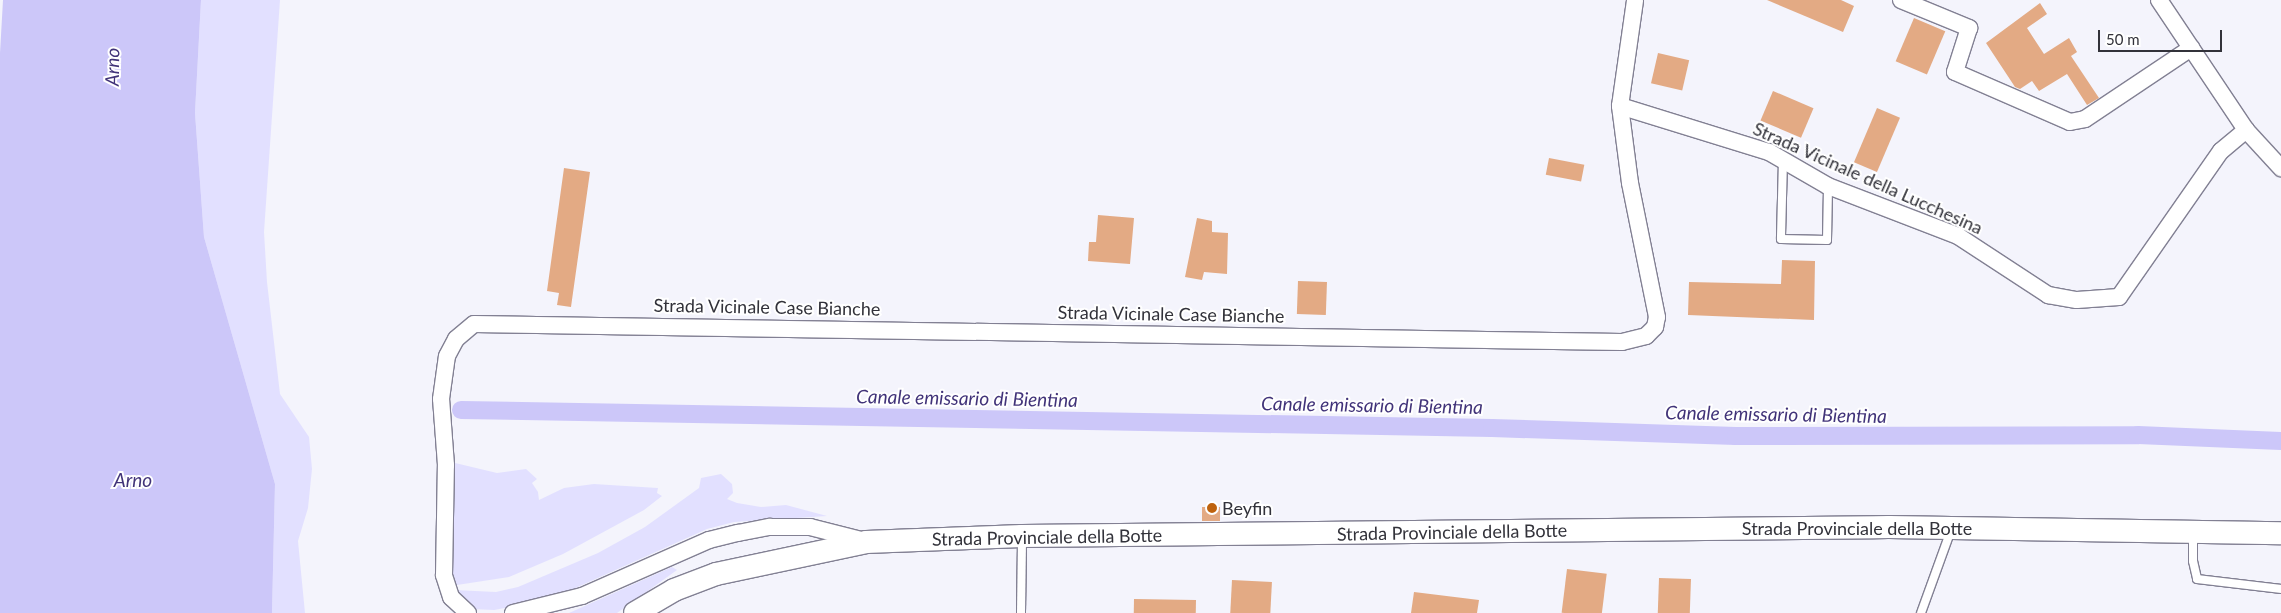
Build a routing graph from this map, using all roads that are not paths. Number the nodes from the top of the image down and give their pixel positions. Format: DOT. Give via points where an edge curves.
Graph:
graph roads {
  1 [pos="1635,0"];
  2 [pos="1901,0"];
  3 [pos="2159,0"];
  4 [pos="2191,48"];
  5 [pos="1620,106"];
  6 [pos="2246,130"];
  7 [pos="1783,158"];
  8 [pos="2281,168"];
  9 [pos="1828,186"];
  10 [pos="1952,528"];
  11 [pos="2193,529"];
  12 [pos="2281,533"];
  13 [pos="1022,536"];
  14 [pos="866,542"];
  15 [pos="2281,589"];
  16 [pos="468,613"];
  17 [pos="513,613"];
  18 [pos="635,613"];
  19 [pos="1021,613"];
  20 [pos="1921,613"];
  1 -- 5 [label="street, Strada Vicinale Case Bianche"];
  2 -- 4 [label="street" via="1969,28 1955,72 2070,122 2085,119"];
  3 -- 4 [label="street"];
  4 -- 6 [label="street"];
  5 -- 7 [label="street, Strada Vicinale della Lucchesina"];
  5 -- 16 [label="street, Strada Vicinale Case Bianche" via="1630,183 1657,317 1651,332 1632,341 474,324 461,333 447,356 441,381 447,491 443,563 451,598"];
  6 -- 8 [label="street"];
  6 -- 9 [label="street, Strada Vicinale della Lucchesina" via="2221,152 2119,296 2112,299 2077,300 2048,295 1958,236"];
  7 -- 9 [label="street, Strada Vicinale della Lucchesina"];
  7 -- 9 [label="lane" via="1781,239 1827,240"];
  10 -- 11 [label="main road, Strada Provinciale della Botte"];
  10 -- 13 [label="main road, Strada Provinciale della Botte"];
  10 -- 20 [label="lane"];
  11 -- 12 [label="main road, Strada Provinciale della Botte"];
  11 -- 15 [label="lane" via="2193,561 2197,579"];
  13 -- 14 [label="main road, Strada Provinciale della Botte"];
  13 -- 19 [label="lane"];
  14 -- 17 [label="street" via="810,526 770,527 738,533 702,542 582,596"];
  14 -- 18 [label="main road, Strada Provinciale della Botte" via="716,574 674,590"];
}
